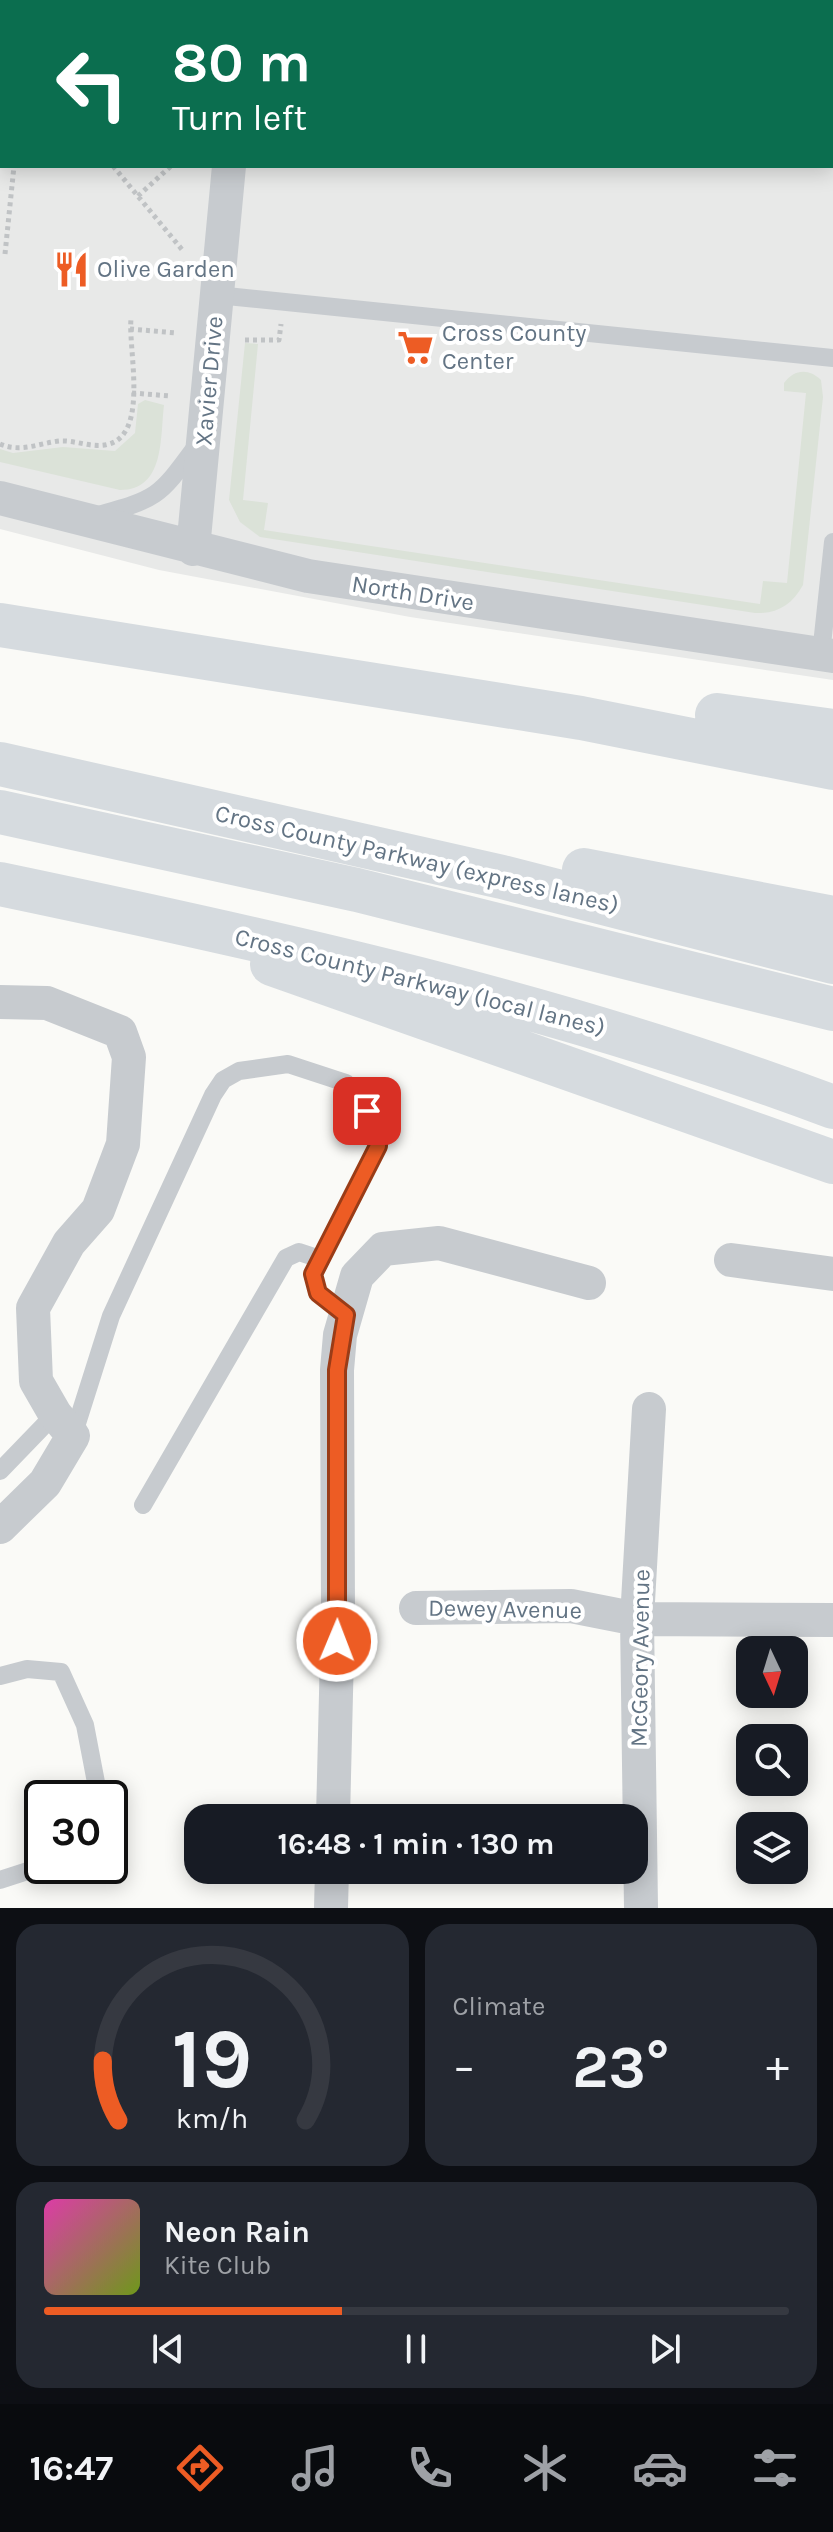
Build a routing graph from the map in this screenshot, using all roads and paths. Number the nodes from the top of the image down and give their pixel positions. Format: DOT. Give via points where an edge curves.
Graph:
graph roads {
  1 [pos="14,168"];
  2 [pos="115,168"];
  3 [pos="169,168"];
  4 [pos="229,168"];
  5 [pos="138,196"];
  6 [pos="184,252"];
  7 [pos="5,254"];
  8 [pos="217,295"];
  9 [pos="131,319"];
  10 [pos="281,324"];
  11 [pos="130,329"];
  12 [pos="177,333"];
  13 [pos="245,340"];
  14 [pos="833,358"];
  15 [pos="132,393"];
  16 [pos="171,396"];
  17 [pos="203,436"];
  18 [pos="0,444"];
  19 [pos="0,498"];
  20 [pos="82,519"];
  21 [pos="833,542"];
  22 [pos="193,549"];
  23 [pos="0,613"];
  24 [pos="0,625"];
  25 [pos="106,640"];
  26 [pos="827,655"];
  27 [pos="375,684"];
  28 [pos="833,731"];
  29 [pos="0,764"];
  30 [pos="833,768"];
  31 [pos="105,786"];
  32 [pos="0,812"];
  33 [pos="0,884"];
  34 [pos="151,915"];
  35 [pos="833,918"];
  36 [pos="833,962"];
  37 [pos="0,1002"];
  38 [pos="833,1009"];
  39 [pos="833,1107"];
  40 [pos="833,1162"];
  41 [pos="320,1259"];
  42 [pos="731,1260"];
  43 [pos="833,1274"];
  44 [pos="589,1283"];
  45 [pos="346,1315"];
  46 [pos="649,1409"];
  47 [pos="64,1425"];
  48 [pos="0,1471"];
  49 [pos="143,1505"];
  50 [pos="0,1527"];
  51 [pos="416,1608"];
  52 [pos="637,1619"];
  53 [pos="833,1620"];
  54 [pos="0,1676"];
  55 [pos="96,1780"];
  56 [pos="333,1804"];
  57 [pos="24,1872"];
  58 [pos="0,1880"];
  59 [pos="332,1884"];
  60 [pos="331,1908"];
  61 [pos="641,1908"];
  1 -- 7 [label="path"];
  2 -- 5 [label="path"];
  3 -- 5 [label="path"];
  4 -- 8 [label="street, Xavier Drive"];
  5 -- 6 [label="path"];
  8 -- 14 [label="lane"];
  8 -- 17 [label="street, Xavier Drive"];
  9 -- 11 [label="path"];
  10 -- 13 [label="path" via="274,343"];
  11 -- 12 [label="path"];
  11 -- 15 [label="path"];
  15 -- 16 [label="path"];
  15 -- 18 [label="path" via="129,429 110,444"];
  17 -- 20 [label="lane" via="164,490"];
  17 -- 22 [label="street, Xavier Drive"];
  19 -- 20 [label="street, North Drive"];
  20 -- 22 [label="street, North Drive"];
  21 -- 26 [label="lane"];
  22 -- 26 [label="street, North Drive" via="308,576"];
  23 -- 25 [label="highway"];
  24 -- 25 [label="highway"];
  25 -- 27 [label="highway"];
  27 -- 28 [label="highway" via="522,688"];
  27 -- 30 [label="highway" via="655,731"];
  29 -- 31 [label="highway, Cross County Parkway (express lanes)"];
  31 -- 35 [label="highway" via="469,847"];
  31 -- 36 [label="highway, Cross County Parkway (express lanes)" via="502,877"];
  32 -- 38 [label="highway, Cross County Parkway (express lanes)" via="357,890"];
  33 -- 34 [label="highway, Cross County Parkway (local lanes)"];
  34 -- 39 [label="highway, Cross County Parkway (local lanes)" via="544,1011"];
  34 -- 40 [label="highway" via="329,987"];
  37 -- 47 [label="street" via="47,1003 120,1032 129,1057 123,1144 103,1197 69,1243 33,1308 36,1381"];
  41 -- 45 [label="lane" via="313,1283"];
  41 -- 47 [label="lane" via="378,1146 378,1128 346,1083 288,1064 239,1071 223,1080 213,1095"];
  41 -- 49 [label="lane" via="299,1252 286,1258"];
  42 -- 43 [label="street"];
  44 -- 45 [label="street" via="439,1243 383,1249 357,1276"];
  45 -- 56 [label="street" via="337,1370"];
  46 -- 52 [label="street, McGeory Avenue"];
  47 -- 48 [label="lane"];
  47 -- 50 [label="street" via="45,1483"];
  51 -- 52 [label="street, Dewey Avenue" via="571,1606"];
  52 -- 53 [label="street, Dewey Avenue"];
  52 -- 61 [label="street, McGeory Avenue"];
  54 -- 55 [label="lane" via="27,1669 61,1672 85,1725"];
  57 -- 58 [label="lane"];
  59 -- 60 [label="street"];
}
